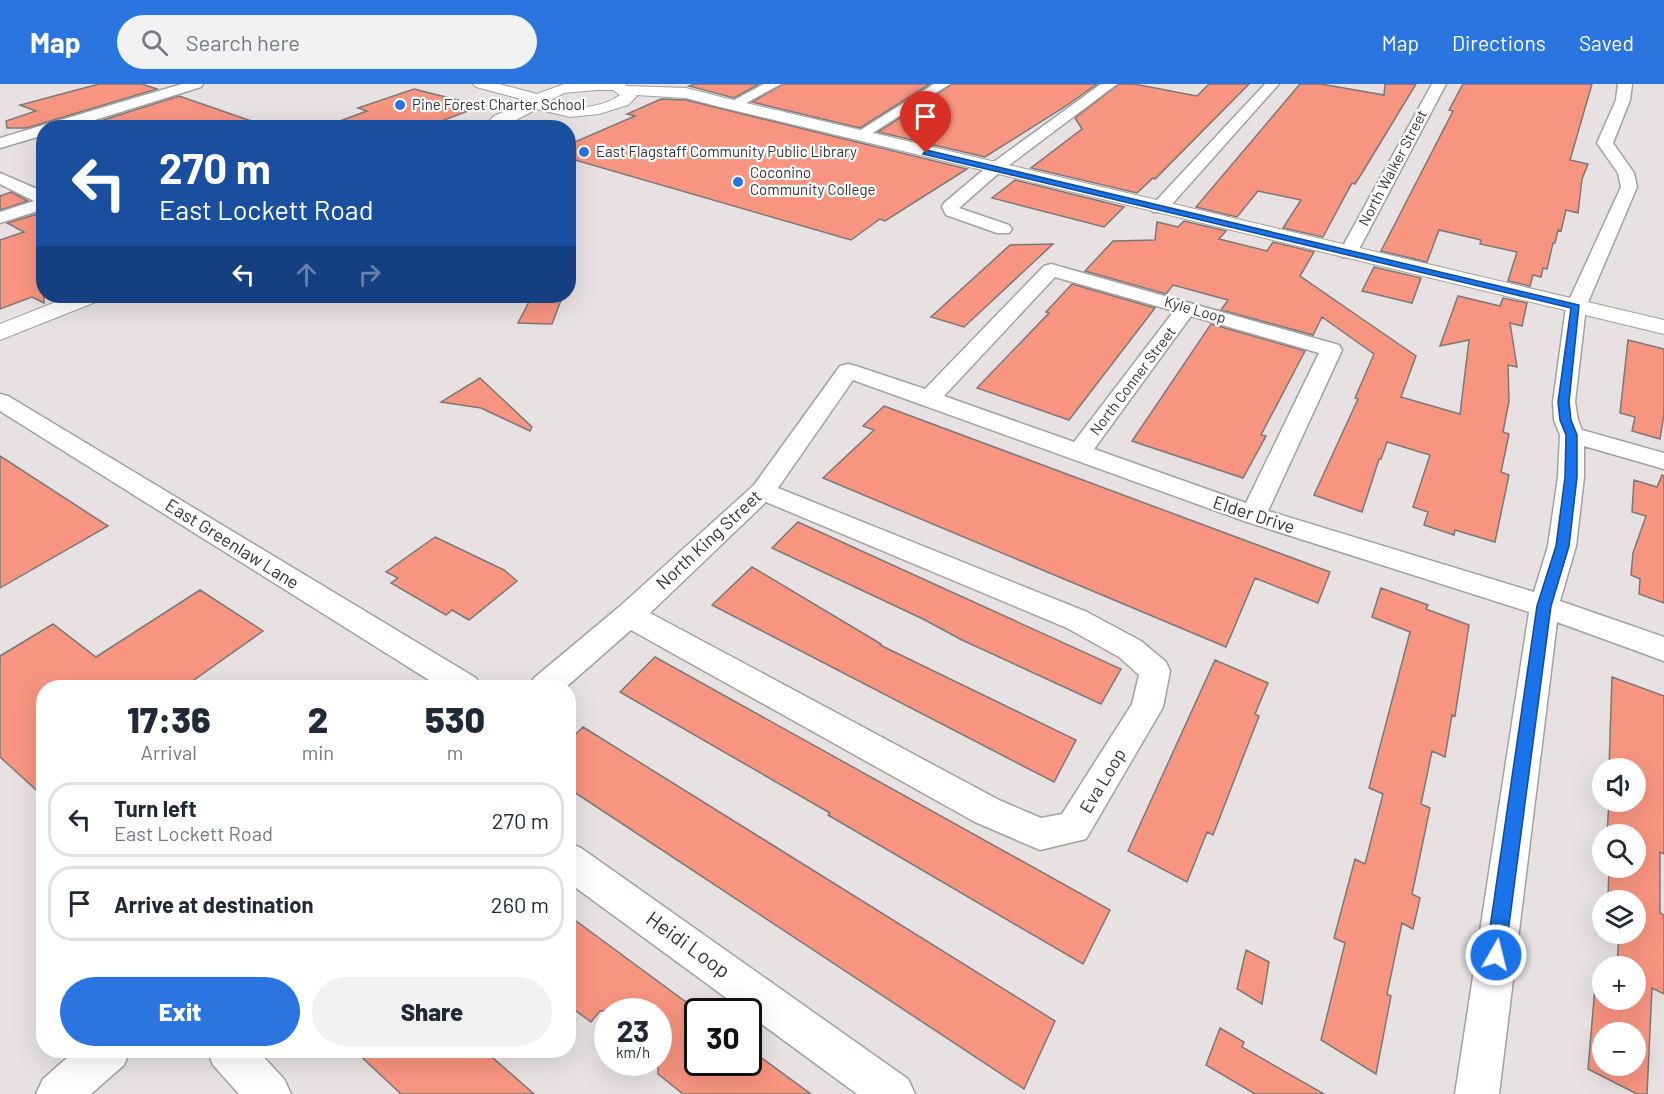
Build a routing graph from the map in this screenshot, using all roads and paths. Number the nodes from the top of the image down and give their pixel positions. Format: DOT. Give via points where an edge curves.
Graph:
graph roads {
  1 [pos="196,84"];
  2 [pos="482,84"];
  3 [pos="515,84"];
  4 [pos="774,84"];
  5 [pos="944,84"];
  6 [pos="1110,84"];
  7 [pos="1272,84"];
  8 [pos="1438,84"];
  9 [pos="1625,84"];
  10 [pos="597,85"];
  11 [pos="568,88"];
  12 [pos="625,91"];
  13 [pos="726,103"];
  14 [pos="533,104"];
  15 [pos="554,111"];
  16 [pos="78,120"];
  17 [pos="504,120"];
  18 [pos="523,120"];
  19 [pos="36,132"];
  20 [pos="858,136"];
  21 [pos="0,143"];
  22 [pos="994,169"];
  23 [pos="0,178"];
  24 [pos="36,197"];
  25 [pos="36,204"];
  26 [pos="1159,208"];
  27 [pos="0,218"];
  28 [pos="1003,229"];
  29 [pos="1348,253"];
  30 [pos="73,303"];
  31 [pos="1576,307"];
  32 [pos="1187,308"];
  33 [pos="1664,327"];
  34 [pos="0,333"];
  35 [pos="848,371"];
  36 [pos="929,398"];
  37 [pos="0,401"];
  38 [pos="1572,435"];
  39 [pos="1078,453"];
  40 [pos="1664,462"];
  41 [pos="763,490"];
  42 [pos="1253,515"];
  43 [pos="1544,606"];
  44 [pos="629,615"];
  45 [pos="1664,649"];
  46 [pos="454,680"];
  47 [pos="553,680"];
  48 [pos="576,866"];
  49 [pos="100,1058"];
  50 [pos="235,1058"];
  51 [pos="58,1094"];
  52 [pos="269,1094"];
  53 [pos="893,1094"];
  54 [pos="1477,1094"];
  1 -- 16 [label="street"];
  2 -- 14 [label="street"];
  3 -- 11 [label="street"];
  4 -- 13 [label="street"];
  5 -- 20 [label="street"];
  6 -- 22 [label="street"];
  7 -- 26 [label="street"];
  8 -- 29 [label="street, North Walker Street"];
  9 -- 31 [label="street" via="1623,100 1605,143 1626,173 1629,187"];
  10 -- 11 [label="street"];
  10 -- 12 [label="street"];
  11 -- 14 [label="street" via="554,91"];
  12 -- 13 [label="street"];
  12 -- 15 [label="street" via="592,110"];
  13 -- 20 [label="street"];
  14 -- 15 [label="street"];
  14 -- 17 [label="street"];
  15 -- 18 [label="street"];
  19 -- 21 [label="street"];
  20 -- 22 [label="street"];
  22 -- 26 [label="street"];
  22 -- 28 [label="street" via="950,207 952,212"];
  23 -- 24 [label="street"];
  25 -- 27 [label="street"];
  26 -- 29 [label="street"];
  29 -- 31 [label="street"];
  30 -- 34 [label="street"];
  31 -- 33 [label="street"];
  31 -- 38 [label="street" via="1564,402"];
  32 -- 36 [label="street, Kyle Loop" via="1051,270"];
  32 -- 39 [label="street, North Conner Street"];
  32 -- 42 [label="street, Kyle Loop" via="1331,350"];
  35 -- 36 [label="street, Elder Drive"];
  35 -- 41 [label="street, North King Street"];
  36 -- 39 [label="street, Elder Drive"];
  37 -- 46 [label="street, East Greenlaw Lane"];
  38 -- 40 [label="street"];
  38 -- 43 [label="street" via="1562,546"];
  39 -- 42 [label="street, Elder Drive"];
  41 -- 44 [label="street, North King Street"];
  41 -- 44 [label="street, Eva Loop" via="1077,620 1130,650 1155,671 1147,707 1073,828 1040,834 987,812"];
  42 -- 43 [label="street, Elder Drive"];
  43 -- 45 [label="street, Elder Drive"];
  43 -- 54 [label="street"];
  44 -- 47 [label="street, North King Street"];
  48 -- 53 [label="street, Heidi Loop"];
  49 -- 51 [label="street"];
  50 -- 52 [label="street"];
}
